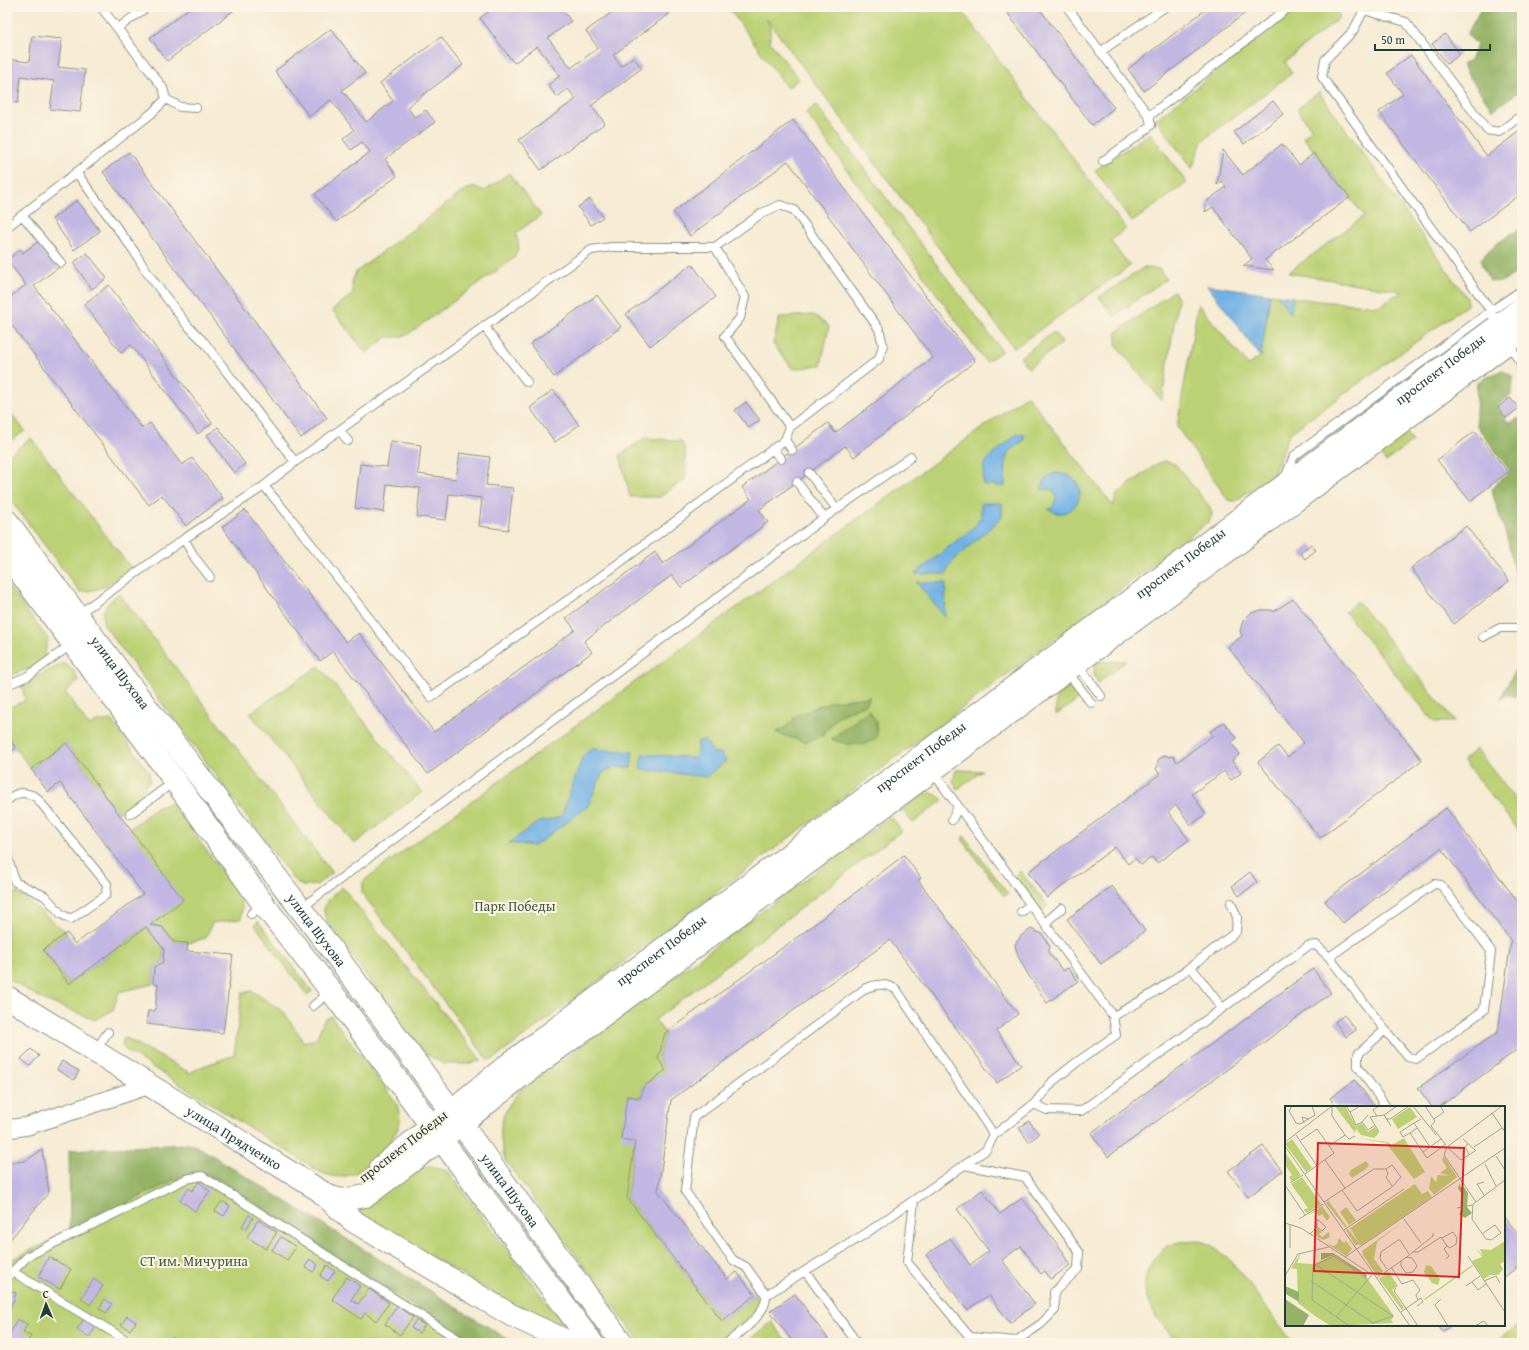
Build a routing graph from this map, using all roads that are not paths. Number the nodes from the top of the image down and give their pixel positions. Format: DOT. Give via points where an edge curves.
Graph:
graph roads {
  1 [pos="101,7"];
  2 [pos="146,7"];
  3 [pos="1067,7"];
  4 [pos="1165,7"];
  5 [pos="1289,7"];
  6 [pos="1363,9"];
  7 [pos="118,28"];
  8 [pos="1100,52"];
  9 [pos="166,99"];
  10 [pos="196,108"];
  11 [pos="1522,115"];
  12 [pos="1149,116"];
  13 [pos="1103,161"];
  14 [pos="76,172"];
  15 [pos="22,215"];
  16 [pos="7,227"];
  17 [pos="715,247"];
  18 [pos="61,263"];
  19 [pos="1522,290"];
  20 [pos="1522,308"];
  21 [pos="485,325"];
  22 [pos="1466,330"];
  23 [pos="1504,330"];
  24 [pos="1522,365"];
  25 [pos="527,382"];
  26 [pos="790,427"];
  27 [pos="340,431"];
  28 [pos="784,440"];
  29 [pos="348,441"];
  30 [pos="772,449"];
  31 [pos="792,450"];
  32 [pos="911,457"];
  33 [pos="780,459"];
  34 [pos="295,462"];
  35 [pos="809,473"];
  36 [pos="797,482"];
  37 [pos="264,486"];
  38 [pos="1281,488"];
  39 [pos="837,509"];
  40 [pos="824,518"];
  41 [pos="7,521"];
  42 [pos="184,539"];
  43 [pos="7,555"];
  44 [pos="210,577"];
  45 [pos="76,615"];
  46 [pos="1522,628"];
  47 [pos="1483,637"];
  48 [pos="74,643"];
  49 [pos="1071,666"];
  50 [pos="7,685"];
  51 [pos="1101,696"];
  52 [pos="1091,703"];
  53 [pos="931,770"];
  54 [pos="175,781"];
  55 [pos="7,801"];
  56 [pos="958,807"];
  57 [pos="130,814"];
  58 [pos="952,820"];
  59 [pos="7,855"];
  60 [pos="15,882"];
  61 [pos="7,888"];
  62 [pos="1231,903"];
  63 [pos="1030,905"];
  64 [pos="1062,908"];
  65 [pos="300,909"];
  66 [pos="1021,912"];
  67 [pos="1045,923"];
  68 [pos="1329,957"];
  69 [pos="1191,967"];
  70 [pos="331,991"];
  71 [pos="7,997"];
  72 [pos="314,1006"];
  73 [pos="1222,1008"];
  74 [pos="1113,1016"];
  75 [pos="1385,1030"];
  76 [pos="108,1032"];
  77 [pos="95,1052"];
  78 [pos="150,1085"];
  79 [pos="1034,1104"];
  80 [pos="1385,1106"];
  81 [pos="456,1117"];
  82 [pos="7,1129"];
  83 [pos="436,1133"];
  84 [pos="994,1134"];
  85 [pos="964,1165"];
  86 [pos="319,1191"];
  87 [pos="914,1201"];
  88 [pos="805,1271"];
  89 [pos="10,1274"];
  90 [pos="766,1295"];
  91 [pos="131,1343"];
  92 [pos="464,1343"];
  93 [pos="570,1343"];
  94 [pos="592,1343"];
  95 [pos="622,1343"];
  96 [pos="728,1343"];
  97 [pos="857,1343"];
  1 -- 7 [label="lane"];
  2 -- 7 [label="lane"];
  3 -- 8 [label="lane"];
  4 -- 8 [label="lane"];
  5 -- 12 [label="lane"];
  6 -- 11 [label="lane" via="1406,22 1487,130 1499,132"];
  6 -- 23 [label="lane" via="1353,31 1325,60 1322,77"];
  7 -- 9 [label="lane" via="163,88"];
  8 -- 12 [label="lane"];
  9 -- 10 [label="lane" via="180,108"];
  9 -- 14 [label="lane" via="152,113"];
  12 -- 13 [label="lane" via="1151,125"];
  14 -- 15 [label="lane"];
  14 -- 34 [label="lane" via="146,271 187,325 204,342"];
  15 -- 16 [label="lane"];
  15 -- 18 [label="lane"];
  17 -- 21 [label="lane" via="612,247 591,250"];
  17 -- 26 [label="lane" via="745,298 740,318 725,336"];
  17 -- 26 [label="lane" via="762,213 780,206 794,210 879,329 882,345 879,359"];
  19 -- 23 [label="lane"];
  20 -- 23 [label="main road, проспект Победы"];
  21 -- 25 [label="lane"];
  21 -- 27 [label="lane"];
  22 -- 23 [label="lane"];
  22 -- 23 [label="lane"];
  22 -- 38 [label="lane" via="1294,456"];
  23 -- 24 [label="lane"];
  23 -- 38 [label="main road, проспект Победы"];
  23 -- 49 [label="main road, проспект Победы"];
  26 -- 28 [label="lane"];
  27 -- 29 [label="lane"];
  27 -- 34 [label="lane"];
  28 -- 30 [label="lane"];
  28 -- 31 [label="lane"];
  30 -- 33 [label="lane"];
  30 -- 37 [label="lane" via="596,580 431,697"];
  32 -- 39 [label="lane"];
  34 -- 37 [label="lane"];
  35 -- 39 [label="lane"];
  36 -- 40 [label="lane"];
  37 -- 42 [label="lane"];
  38 -- 81 [label="main road, проспект Победы" via="516,1058"];
  39 -- 40 [label="lane"];
  40 -- 65 [label="lane"];
  41 -- 45 [label="main road, улица Шухова"];
  42 -- 44 [label="lane"];
  42 -- 45 [label="lane"];
  43 -- 48 [label="main road, улица Шухова"];
  45 -- 48 [label="main road"];
  45 -- 65 [label="main road, улица Шухова"];
  46 -- 47 [label="lane" via="1500,628"];
  48 -- 50 [label="lane" via="28,676"];
  48 -- 54 [label="main road, улица Шухова"];
  49 -- 51 [label="lane"];
  49 -- 52 [label="lane"];
  49 -- 53 [label="main road, проспект Победы"];
  53 -- 56 [label="lane"];
  53 -- 81 [label="main road, проспект Победы" via="520,1077"];
  54 -- 57 [label="lane"];
  54 -- 70 [label="main road, улица Шухова" via="258,909"];
  55 -- 60 [label="lane" via="13,795 27,792 36,797 107,884 106,895 71,919 61,914 45,896"];
  56 -- 58 [label="lane"];
  56 -- 63 [label="lane"];
  59 -- 60 [label="lane"];
  60 -- 61 [label="lane"];
  62 -- 69 [label="lane" via="1237,917 1236,932"];
  63 -- 66 [label="lane"];
  63 -- 67 [label="lane"];
  64 -- 67 [label="lane"];
  65 -- 81 [label="main road, улица Шухова"];
  67 -- 74 [label="lane"];
  68 -- 73 [label="lane" via="1316,945 1308,946"];
  68 -- 75 [label="lane"];
  68 -- 75 [label="lane" via="1434,884 1441,885 1491,951 1484,1010 1416,1059 1408,1057"];
  69 -- 73 [label="lane"];
  69 -- 74 [label="lane"];
  70 -- 72 [label="lane"];
  70 -- 83 [label="main road, улица Шухова"];
  71 -- 77 [label="main road, улица Прядченко"];
  73 -- 79 [label="lane" via="1081,1111 1047,1110"];
  74 -- 79 [label="lane" via="1116,1035 1053,1081"];
  75 -- 80 [label="lane" via="1358,1054 1358,1066"];
  76 -- 77 [label="lane"];
  77 -- 78 [label="main road, улица Прядченко"];
  78 -- 82 [label="street" via="28,1126"];
  78 -- 86 [label="main road, улица Прядченко"];
  79 -- 84 [label="lane"];
  81 -- 83 [label="main road, проспект Победы"];
  81 -- 95 [label="main road, улица Шухова"];
  83 -- 86 [label="main road, проспект Победы" via="366,1196 342,1200"];
  83 -- 94 [label="main road, улица Шухова"];
  84 -- 85 [label="lane" via="986,1150"];
  84 -- 90 [label="lane" via="896,989 879,984 866,988 694,1117 685,1191 734,1260 746,1267"];
  85 -- 87 [label="lane"];
  85 -- 87 [label="lane" via="1026,1177 1078,1252 1078,1269 1054,1292 1055,1310 1041,1324 1016,1341 970,1337 908,1262"];
  86 -- 93 [label="main road" via="353,1221 510,1315"];
  87 -- 88 [label="lane"];
  88 -- 90 [label="lane"];
  88 -- 97 [label="lane"];
  89 -- 91 [label="lane"];
  89 -- 92 [label="lane" via="28,1256 186,1179 202,1176"];
  90 -- 96 [label="lane" via="767,1300 760,1313"];
}
